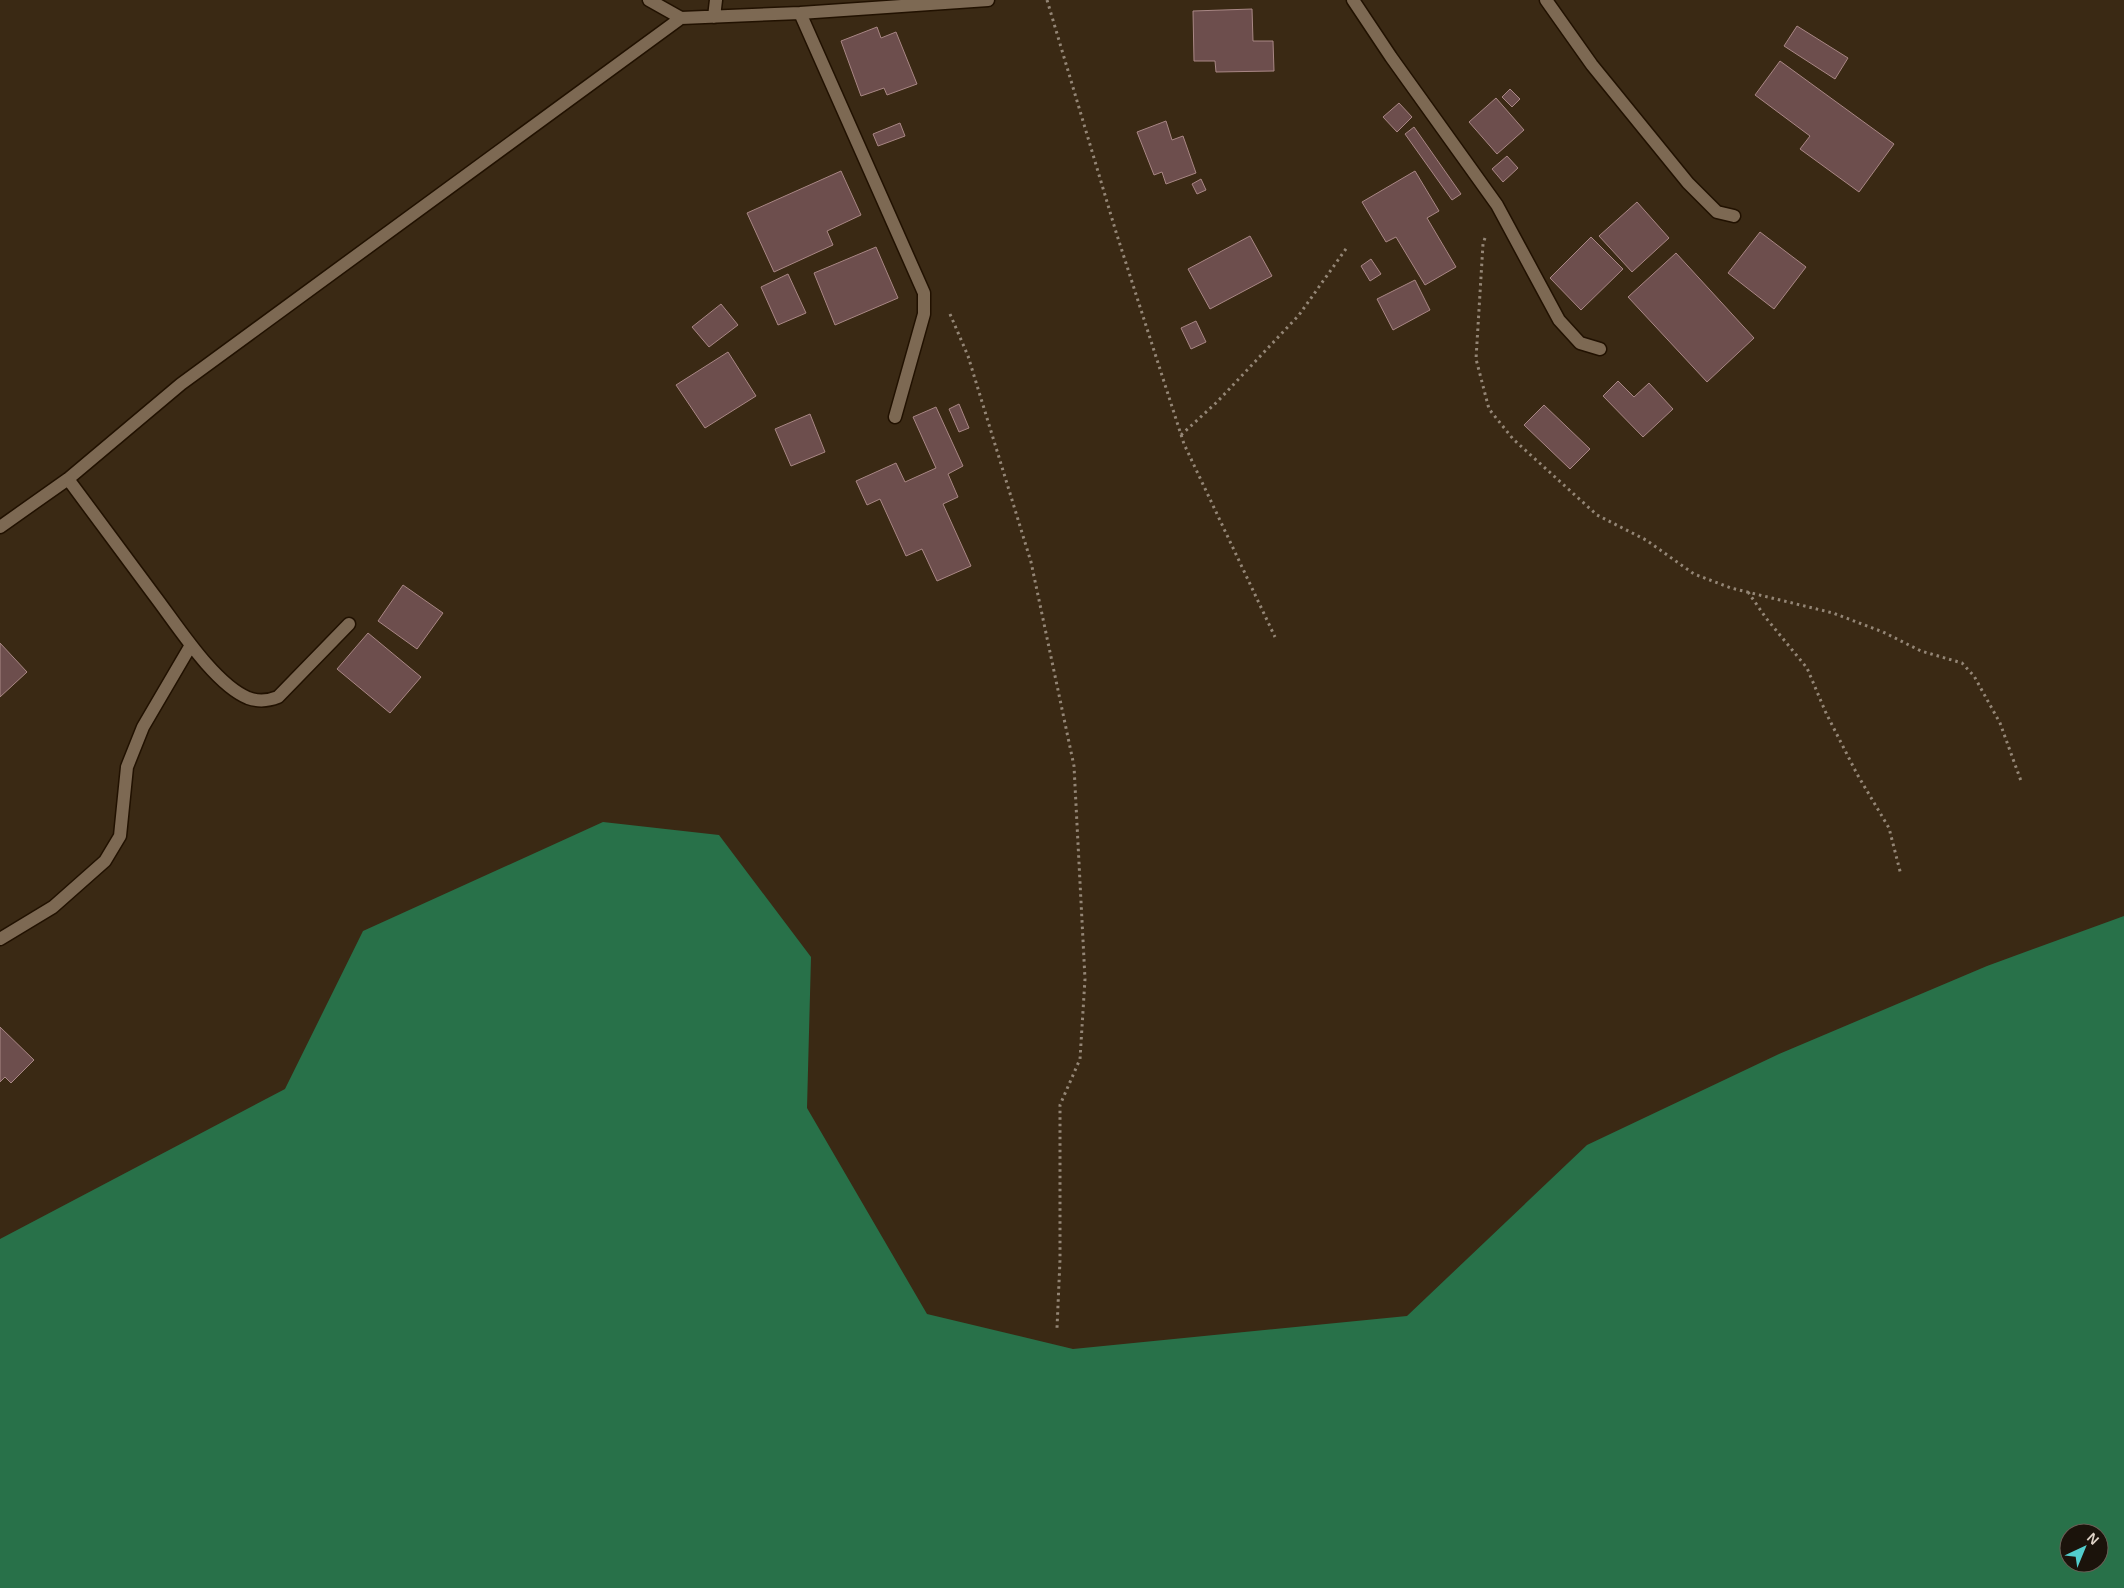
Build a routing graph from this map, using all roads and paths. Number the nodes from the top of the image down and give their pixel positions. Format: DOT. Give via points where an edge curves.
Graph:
graph roads {
  1 [pos="649,0"];
  2 [pos="716,0"];
  3 [pos="988,0"];
  4 [pos="1047,0"];
  5 [pos="1353,0"];
  6 [pos="1546,0"];
  7 [pos="800,13"];
  8 [pos="714,17"];
  9 [pos="681,18"];
  10 [pos="1497,205"];
  11 [pos="1734,216"];
  12 [pos="1348,246"];
  13 [pos="921,285"];
  14 [pos="1600,349"];
  15 [pos="895,417"];
  16 [pos="1181,435"];
  17 [pos="68,479"];
  18 [pos="0,527"];
  19 [pos="1748,592"];
  20 [pos="349,624"];
  21 [pos="1275,637"];
  22 [pos="191,644"];
  23 [pos="2021,781"];
  24 [pos="1901,874"];
  25 [pos="0,940"];
  26 [pos="1057,1328"];
  1 -- 9 [label="street"];
  2 -- 8 [label="street"];
  3 -- 7 [label="street"];
  4 -- 16 [label="path"];
  5 -- 10 [label="street"];
  6 -- 11 [label="street" via="1592,65 1688,183 1717,212"];
  7 -- 8 [label="street"];
  7 -- 13 [label="street"];
  8 -- 9 [label="street"];
  9 -- 17 [label="street" via="181,384"];
  10 -- 14 [label="street" via="1559,320 1580,342"];
  10 -- 19 [label="path" via="1483,244 1476,359 1489,409 1513,439 1597,515 1646,540 1694,574"];
  12 -- 16 [label="path" via="1298,315 1217,402"];
  13 -- 15 [label="street" via="924,314"];
  13 -- 26 [label="path" via="944,300 968,356 1031,562 1074,766 1085,979 1080,1058 1060,1105"];
  16 -- 21 [label="path"];
  17 -- 18 [label="street"];
  17 -- 22 [label="street"];
  19 -- 23 [label="path" via="1833,613 1921,651 1962,663 1974,676 2000,723"];
  19 -- 24 [label="path" via="1807,668 1853,766 1889,828"];
  20 -- 22 [label="street" via="278,697 269,701 255,700 238,692 205,663"];
  22 -- 25 [label="street" via="142,727 127,767 120,836 106,861 53,908"];
}
